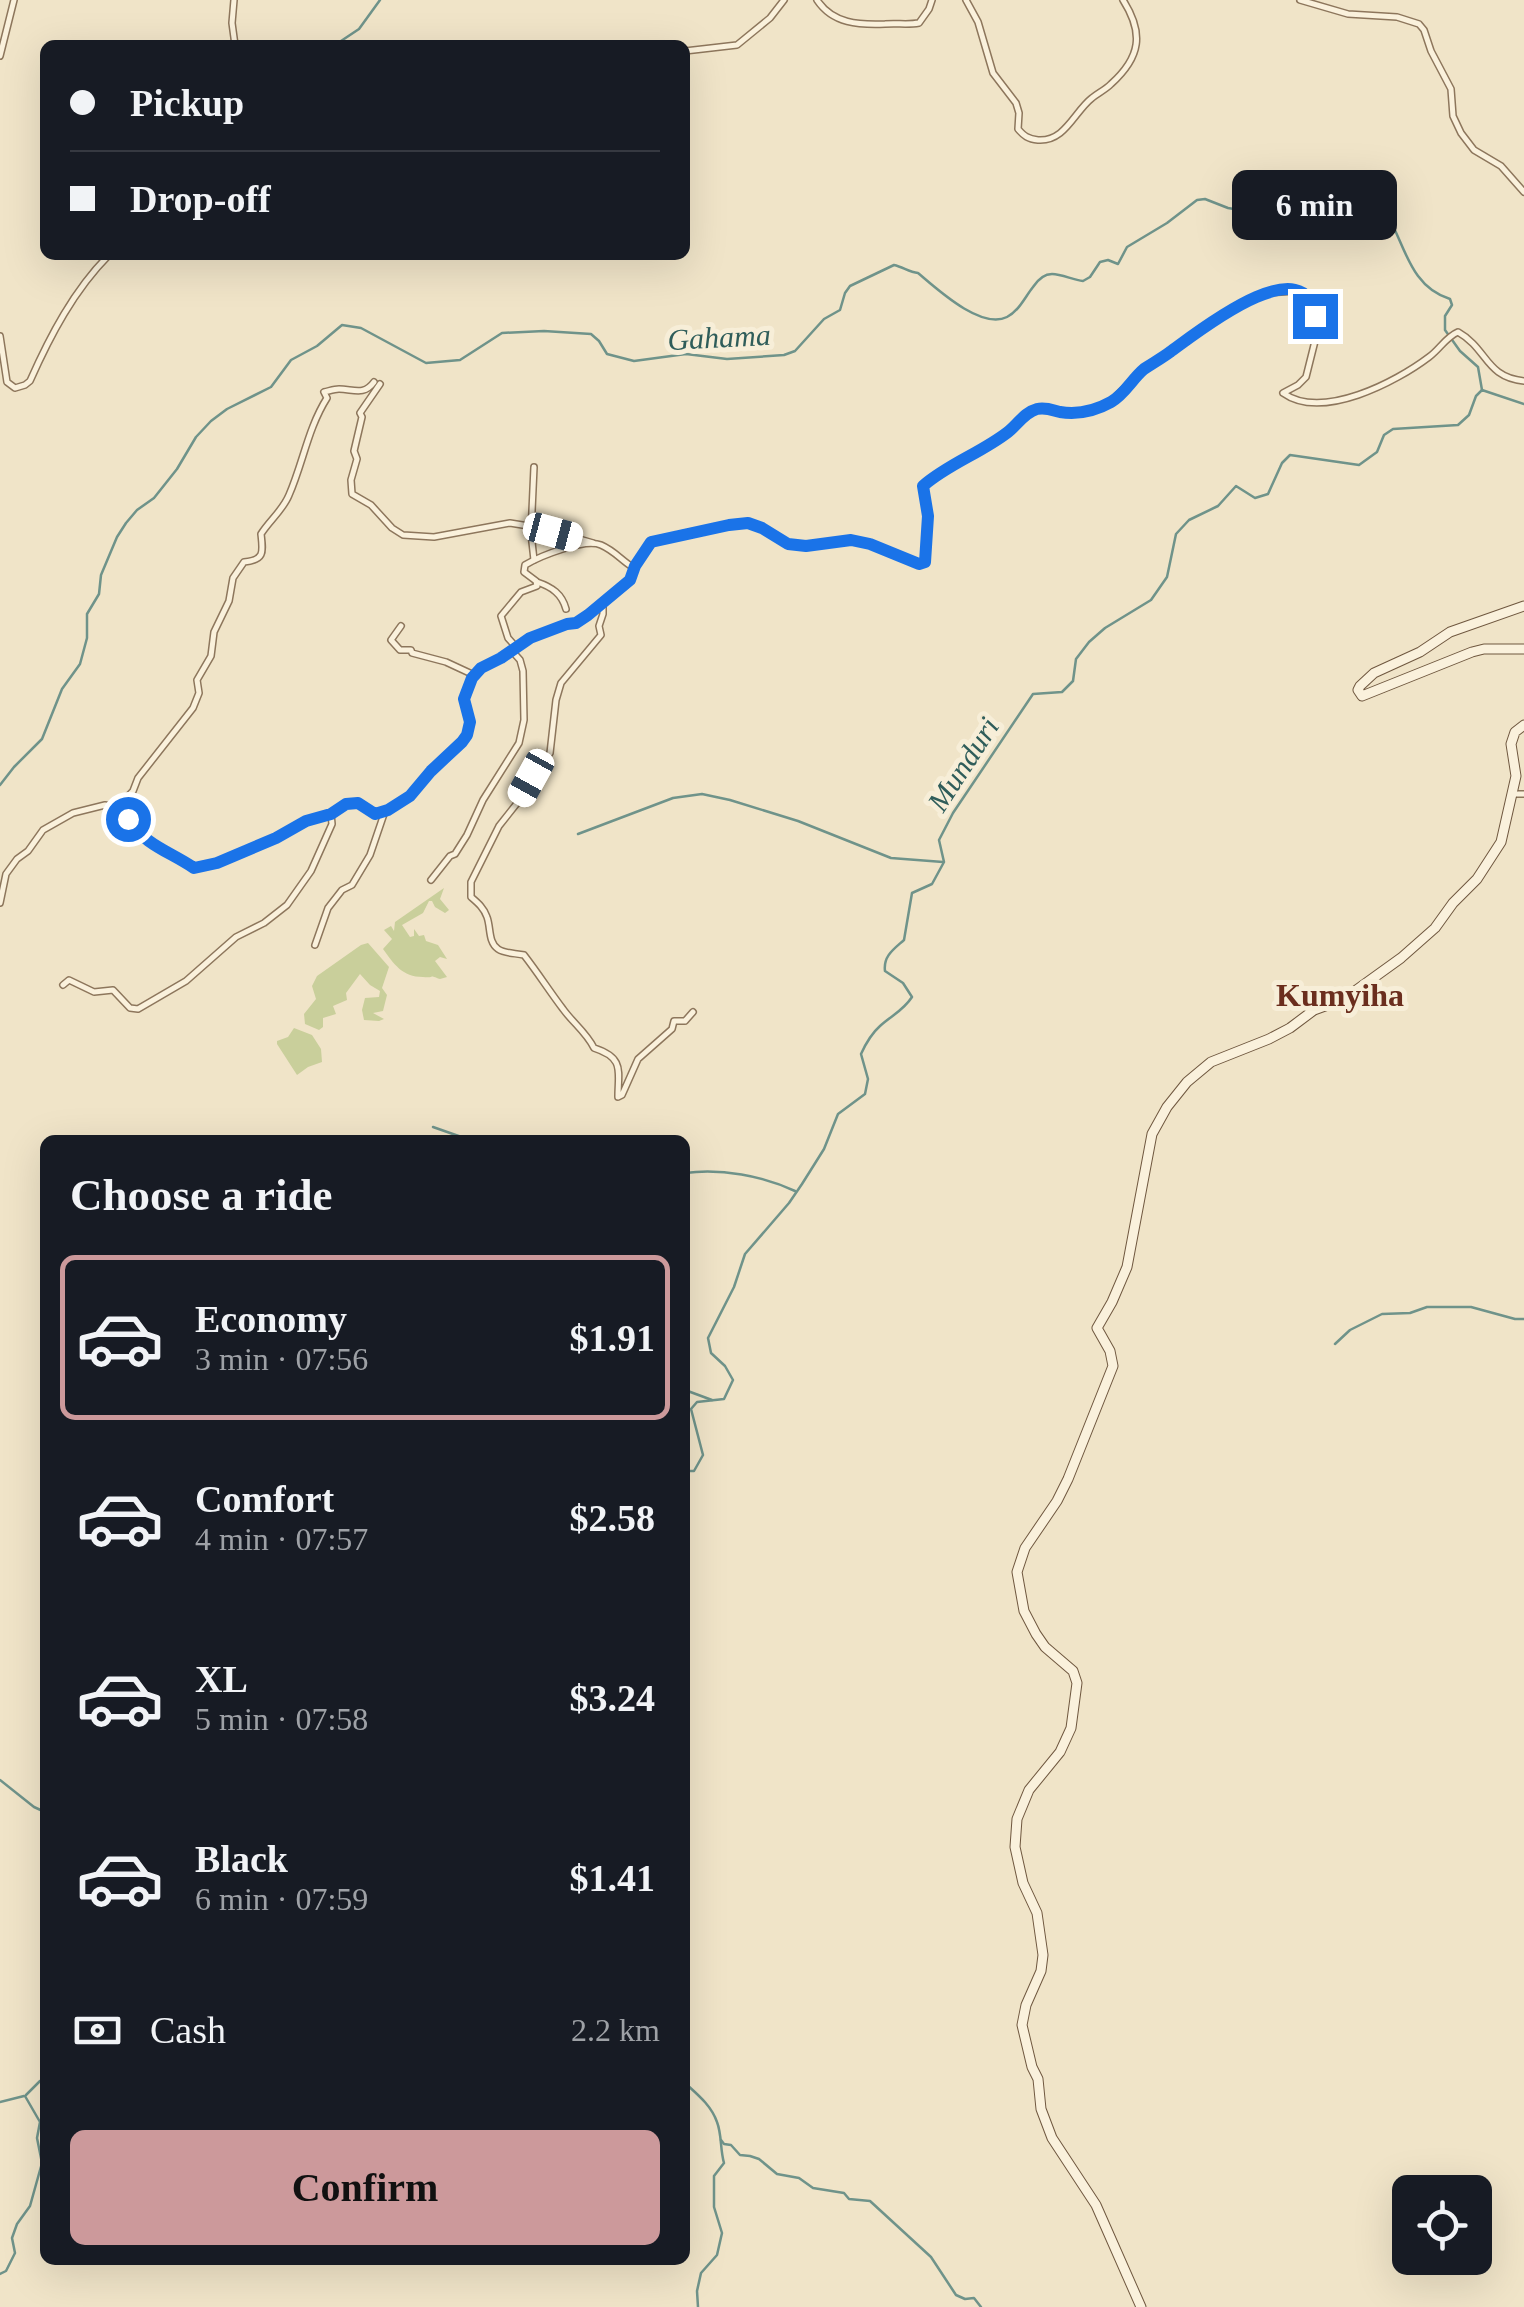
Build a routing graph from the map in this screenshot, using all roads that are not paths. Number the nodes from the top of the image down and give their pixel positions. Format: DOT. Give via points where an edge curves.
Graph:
graph roads {
  1 [pos="14,0"];
  2 [pos="234,0"];
  3 [pos="784,0"];
  4 [pos="817,0"];
  5 [pos="932,0"];
  6 [pos="966,0"];
  7 [pos="1123,0"];
  8 [pos="1300,0"];
  9 [pos="234,40"];
  10 [pos="690,50"];
  11 [pos="0,56"];
  12 [pos="1524,192"];
  13 [pos="104,260"];
  14 [pos="0,336"];
  15 [pos="1524,381"];
  16 [pos="534,467"];
  17 [pos="531,527"];
  18 [pos="593,542"];
  19 [pos="534,560"];
  20 [pos="634,568"];
  21 [pos="537,582"];
  22 [pos="603,601"];
  23 [pos="1524,606"];
  24 [pos="566,609"];
  25 [pos="401,626"];
  26 [pos="1524,648"];
  27 [pos="514,649"];
  28 [pos="474,675"];
  29 [pos="1524,725"];
  30 [pos="1519,794"];
  31 [pos="118,806"];
  32 [pos="385,811"];
  33 [pos="331,814"];
  34 [pos="431,880"];
  35 [pos="0,903"];
  36 [pos="315,945"];
  37 [pos="64,985"];
  38 [pos="693,1012"];
  39 [pos="1141,2307"];
  1 -- 11 [label="street"];
  2 -- 9 [label="street"];
  3 -- 10 [label="street" via="737,45"];
  4 -- 5 [label="street" via="834,16 872,25 919,23"];
  6 -- 7 [label="street" via="993,73 1016,103 1018,129 1038,140 1056,137 1128,66 1137,28"];
  8 -- 12 [label="street" via="1420,25 1451,89 1453,116 1464,137"];
  13 -- 14 [label="street" via="59,322 26,385 7,382"];
  15 -- 20 [label="street" via="1498,374 1458,332 1428,358 1357,396 1297,400 1284,392 1306,377 1314,307 1300,292 1268,292 1215,319 1142,371 1109,404 1085,413 1033,410 934,477 923,486 925,562 851,540 788,544 740,523 652,542"];
  16 -- 17 [label="street"];
  17 -- 18 [label="street"];
  17 -- 19 [label="street"];
  17 -- 31 [label="street" via="510,523 434,537 392,528 352,494 360,413 377,383 364,391 324,392 290,494 261,534 260,557 244,562 233,578 193,708"];
  18 -- 19 [label="street"];
  18 -- 20 [label="street"];
  19 -- 21 [label="street" via="523,570"];
  20 -- 22 [label="street" via="626,585"];
  21 -- 24 [label="street" via="559,594"];
  21 -- 27 [label="street" via="501,616"];
  22 -- 27 [label="street" via="576,623"];
  22 -- 38 [label="street" via="601,635 561,683 550,752 499,826 471,896 487,917 496,947 524,955 594,1048 612,1055 618,1097 638,1058 674,1021"];
  23 -- 26 [label="main road" via="1450,632 1374,673 1359,694 1472,652"];
  25 -- 28 [label="street" via="391,640 400,650"];
  27 -- 28 [label="street"];
  27 -- 34 [label="street" via="522,665 519,743 467,835"];
  28 -- 32 [label="street" via="464,699 467,735 410,796"];
  29 -- 30 [label="main road" via="1511,744"];
  30 -- 39 [label="main road" via="1496,853 1424,939 1344,999 1211,1062 1180,1089 1158,1121 1127,1267 1097,1328 1112,1366 1063,1490 1019,1561 1024,1611 1078,1683 1071,1728 1028,1790 1017,1819 1018,1866 1037,1913 1043,1956 1022,2025 1047,2127 1096,2205"];
  31 -- 33 [label="street" via="137,832 194,868"];
  31 -- 35 [label="street" via="73,814 43,830 6,874"];
  32 -- 33 [label="street" via="375,814 351,803"];
  32 -- 36 [label="street" via="370,854 328,908"];
  33 -- 37 [label="street" via="311,870 287,905 186,981 138,1009 113,990 94,992 69,980"];
}
